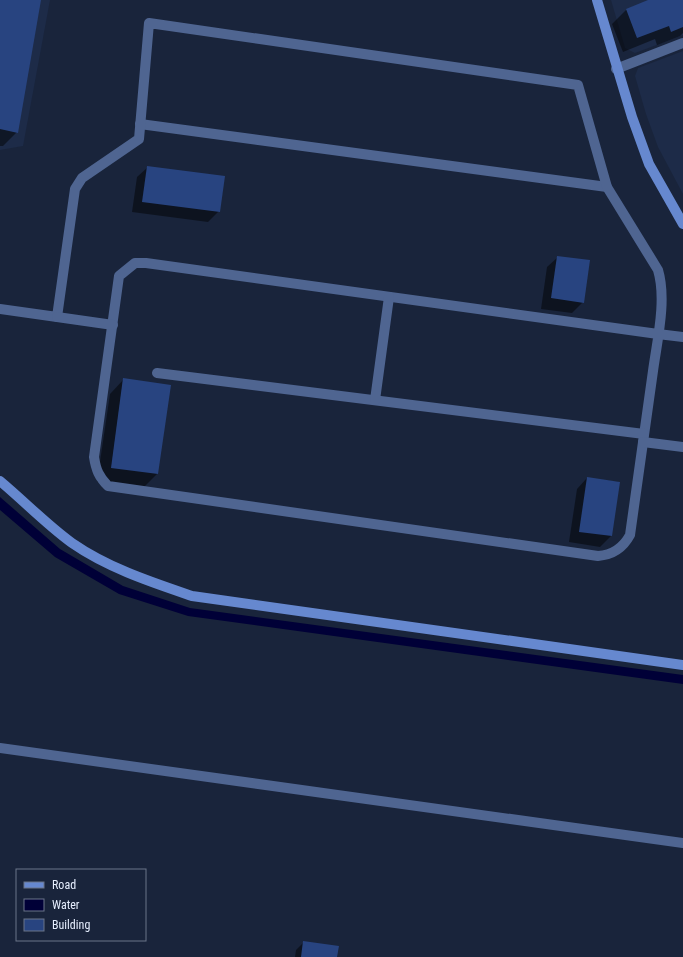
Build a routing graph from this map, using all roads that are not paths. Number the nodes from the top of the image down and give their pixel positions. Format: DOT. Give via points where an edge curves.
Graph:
graph roads {
  1 [pos="597,0"];
  2 [pos="683,43"];
  3 [pos="616,69"];
  4 [pos="140,124"];
  5 [pos="607,187"];
  6 [pos="683,224"];
  7 [pos="389,297"];
  8 [pos="0,309"];
  9 [pos="57,317"];
  10 [pos="113,325"];
  11 [pos="658,334"];
  12 [pos="683,337"];
  13 [pos="157,373"];
  14 [pos="376,400"];
  15 [pos="643,438"];
  16 [pos="683,447"];
  17 [pos="0,481"];
  18 [pos="683,666"];
  19 [pos="0,748"];
  20 [pos="683,843"];
  1 -- 3 [label="street"];
  2 -- 3 [label="street"];
  3 -- 6 [label="street" via="650,164"];
  4 -- 5 [label="street"];
  4 -- 5 [label="street" via="149,23 578,85"];
  4 -- 9 [label="street" via="139,139 82,178 75,189"];
  5 -- 11 [label="street" via="658,270 662,281"];
  7 -- 10 [label="street" via="135,263 119,276"];
  7 -- 11 [label="street"];
  7 -- 14 [label="street"];
  8 -- 9 [label="street"];
  9 -- 10 [label="street"];
  10 -- 15 [label="street" via="94,457 100,478 108,486 116,489 598,556 610,555 627,542 630,535"];
  11 -- 12 [label="street"];
  11 -- 15 [label="street"];
  13 -- 14 [label="street"];
  14 -- 15 [label="street"];
  15 -- 16 [label="street"];
  17 -- 18 [label="street" via="72,542 94,556 132,575 192,596"];
  19 -- 20 [label="street"];
}
